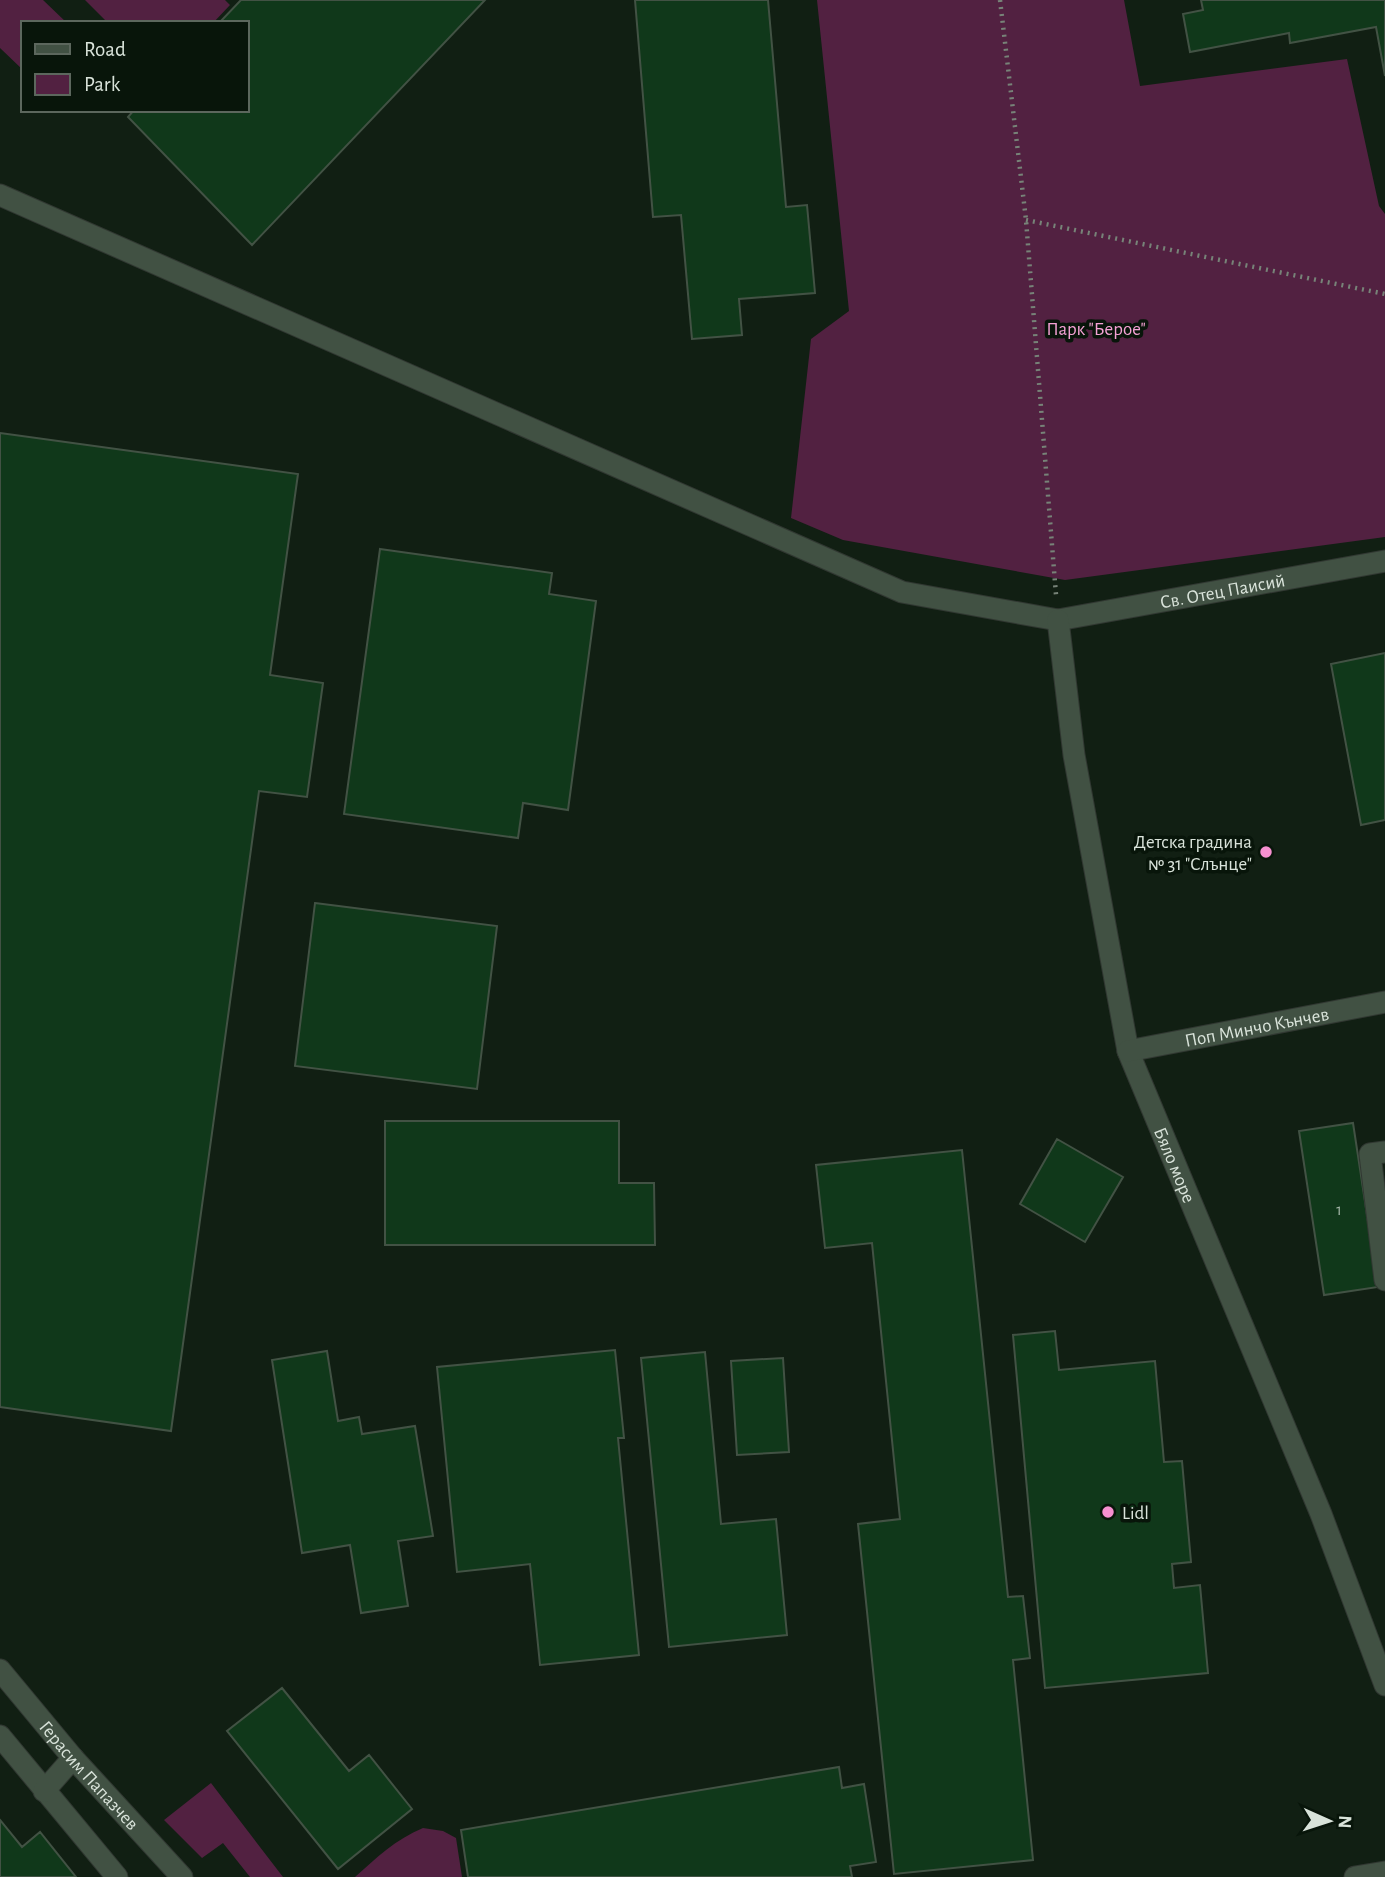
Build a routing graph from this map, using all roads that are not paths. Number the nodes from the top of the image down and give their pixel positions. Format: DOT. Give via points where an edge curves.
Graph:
graph roads {
  1 [pos="0,195"];
  2 [pos="1385,561"];
  3 [pos="1058,620"];
  4 [pos="1385,1002"];
  5 [pos="1128,1051"];
  6 [pos="1385,1152"];
  7 [pos="1385,1280"];
  8 [pos="1378,1646"];
  9 [pos="0,1670"];
  10 [pos="1385,1685"];
  11 [pos="0,1736"];
  12 [pos="74,1758"];
  13 [pos="44,1791"];
  14 [pos="1385,1859"];
  15 [pos="1385,1872"];
  16 [pos="1359,1876"];
  17 [pos="117,1877"];
  18 [pos="182,1877"];
  1 -- 3 [label="street" via="902,593"];
  2 -- 3 [label="street, Св. Отец Паисий"];
  3 -- 5 [label="street, Бяло море" via="1074,755"];
  4 -- 5 [label="street, Поп Минчо Кънчев"];
  5 -- 8 [label="street, Бяло море"];
  6 -- 7 [label="street" via="1370,1154"];
  8 -- 10 [label="street, Бяло море"];
  9 -- 12 [label="street, Герасим Папазчев"];
  11 -- 13 [label="street"];
  12 -- 13 [label="street"];
  12 -- 18 [label="street, Герасим Папазчев"];
  13 -- 17 [label="street"];
  14 -- 16 [label="street"];
  15 -- 16 [label="street"];
}
